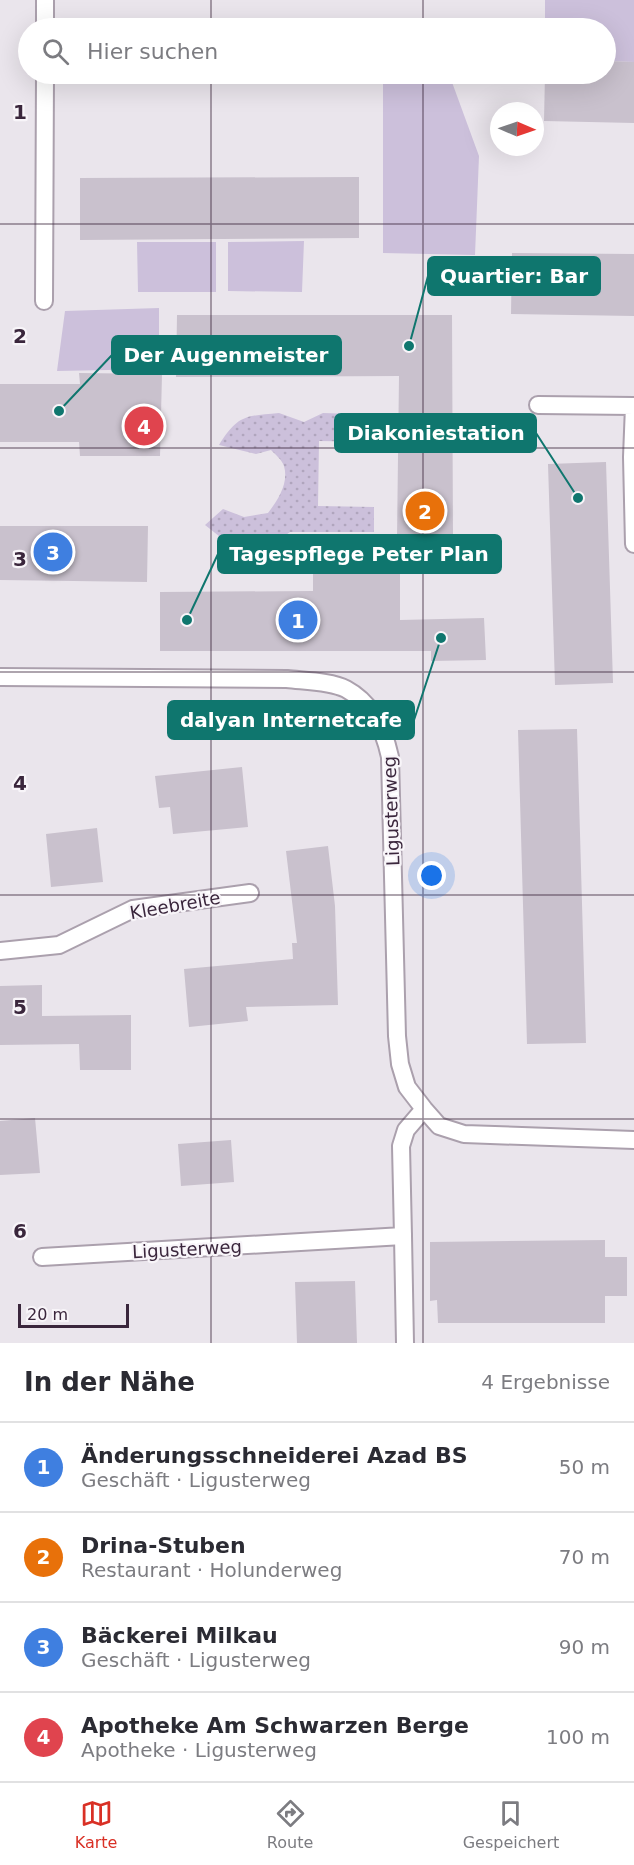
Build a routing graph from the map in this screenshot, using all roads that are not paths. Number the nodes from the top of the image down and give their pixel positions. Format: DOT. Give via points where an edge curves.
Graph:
graph roads {
  1 [pos="45,0"];
  2 [pos="45,18"];
  3 [pos="45,84"];
  4 [pos="44,301"];
  5 [pos="538,405"];
  6 [pos="634,406"];
  7 [pos="634,543"];
  8 [pos="0,677"];
  9 [pos="250,893"];
  10 [pos="0,951"];
  11 [pos="424,1109"];
  12 [pos="634,1140"];
  13 [pos="403,1236"];
  14 [pos="42,1257"];
  15 [pos="405,1343"];
  1 -- 2 [label="street"];
  3 -- 4 [label="street"];
  5 -- 6 [label="street"];
  6 -- 7 [label="street"];
  8 -- 11 [label="street, Ligusterweg" via="287,679 345,688 361,701 378,719 390,757 397,1036 407,1087"];
  9 -- 10 [label="street, Kleebreite" via="133,909 59,945"];
  11 -- 12 [label="street, Ligusterweg" via="439,1125 464,1134"];
  11 -- 13 [label="street" via="406,1130 401,1146"];
  13 -- 14 [label="street, Ligusterweg"];
  13 -- 15 [label="street"];
}
